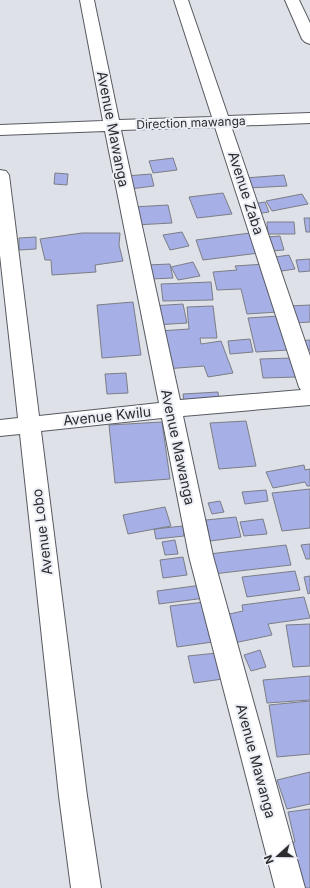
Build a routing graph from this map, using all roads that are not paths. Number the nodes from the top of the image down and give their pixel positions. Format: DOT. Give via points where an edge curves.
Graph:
graph roads {
  1 [pos="87,0"];
  2 [pos="181,0"];
  3 [pos="292,0"];
  4 [pos="310,39"];
  5 [pos="310,118"];
  6 [pos="223,122"];
  7 [pos="112,125"];
  8 [pos="0,130"];
  9 [pos="0,175"];
  10 [pos="310,387"];
  11 [pos="310,397"];
  12 [pos="170,409"];
  13 [pos="30,425"];
  14 [pos="0,428"];
  15 [pos="86,888"];
  16 [pos="290,888"];
  1 -- 7 [label="street, Avenue Mawanga"];
  2 -- 6 [label="street, Avenue Zaba"];
  3 -- 4 [label="street"];
  5 -- 6 [label="street, Direction mawanga"];
  6 -- 7 [label="street, Direction mawanga"];
  6 -- 10 [label="street, Avenue Zaba"];
  7 -- 8 [label="street, Direction mawanga"];
  7 -- 12 [label="street, Avenue Mawanga"];
  9 -- 13 [label="street, Avenue Lobo"];
  11 -- 12 [label="street, Avenue Kwilu"];
  12 -- 13 [label="street, Avenue Kwilu"];
  12 -- 16 [label="street, Avenue Mawanga" via="201,556"];
  13 -- 14 [label="street, Avenue Kwilu"];
  13 -- 15 [label="street, Avenue Lobo"];
}
